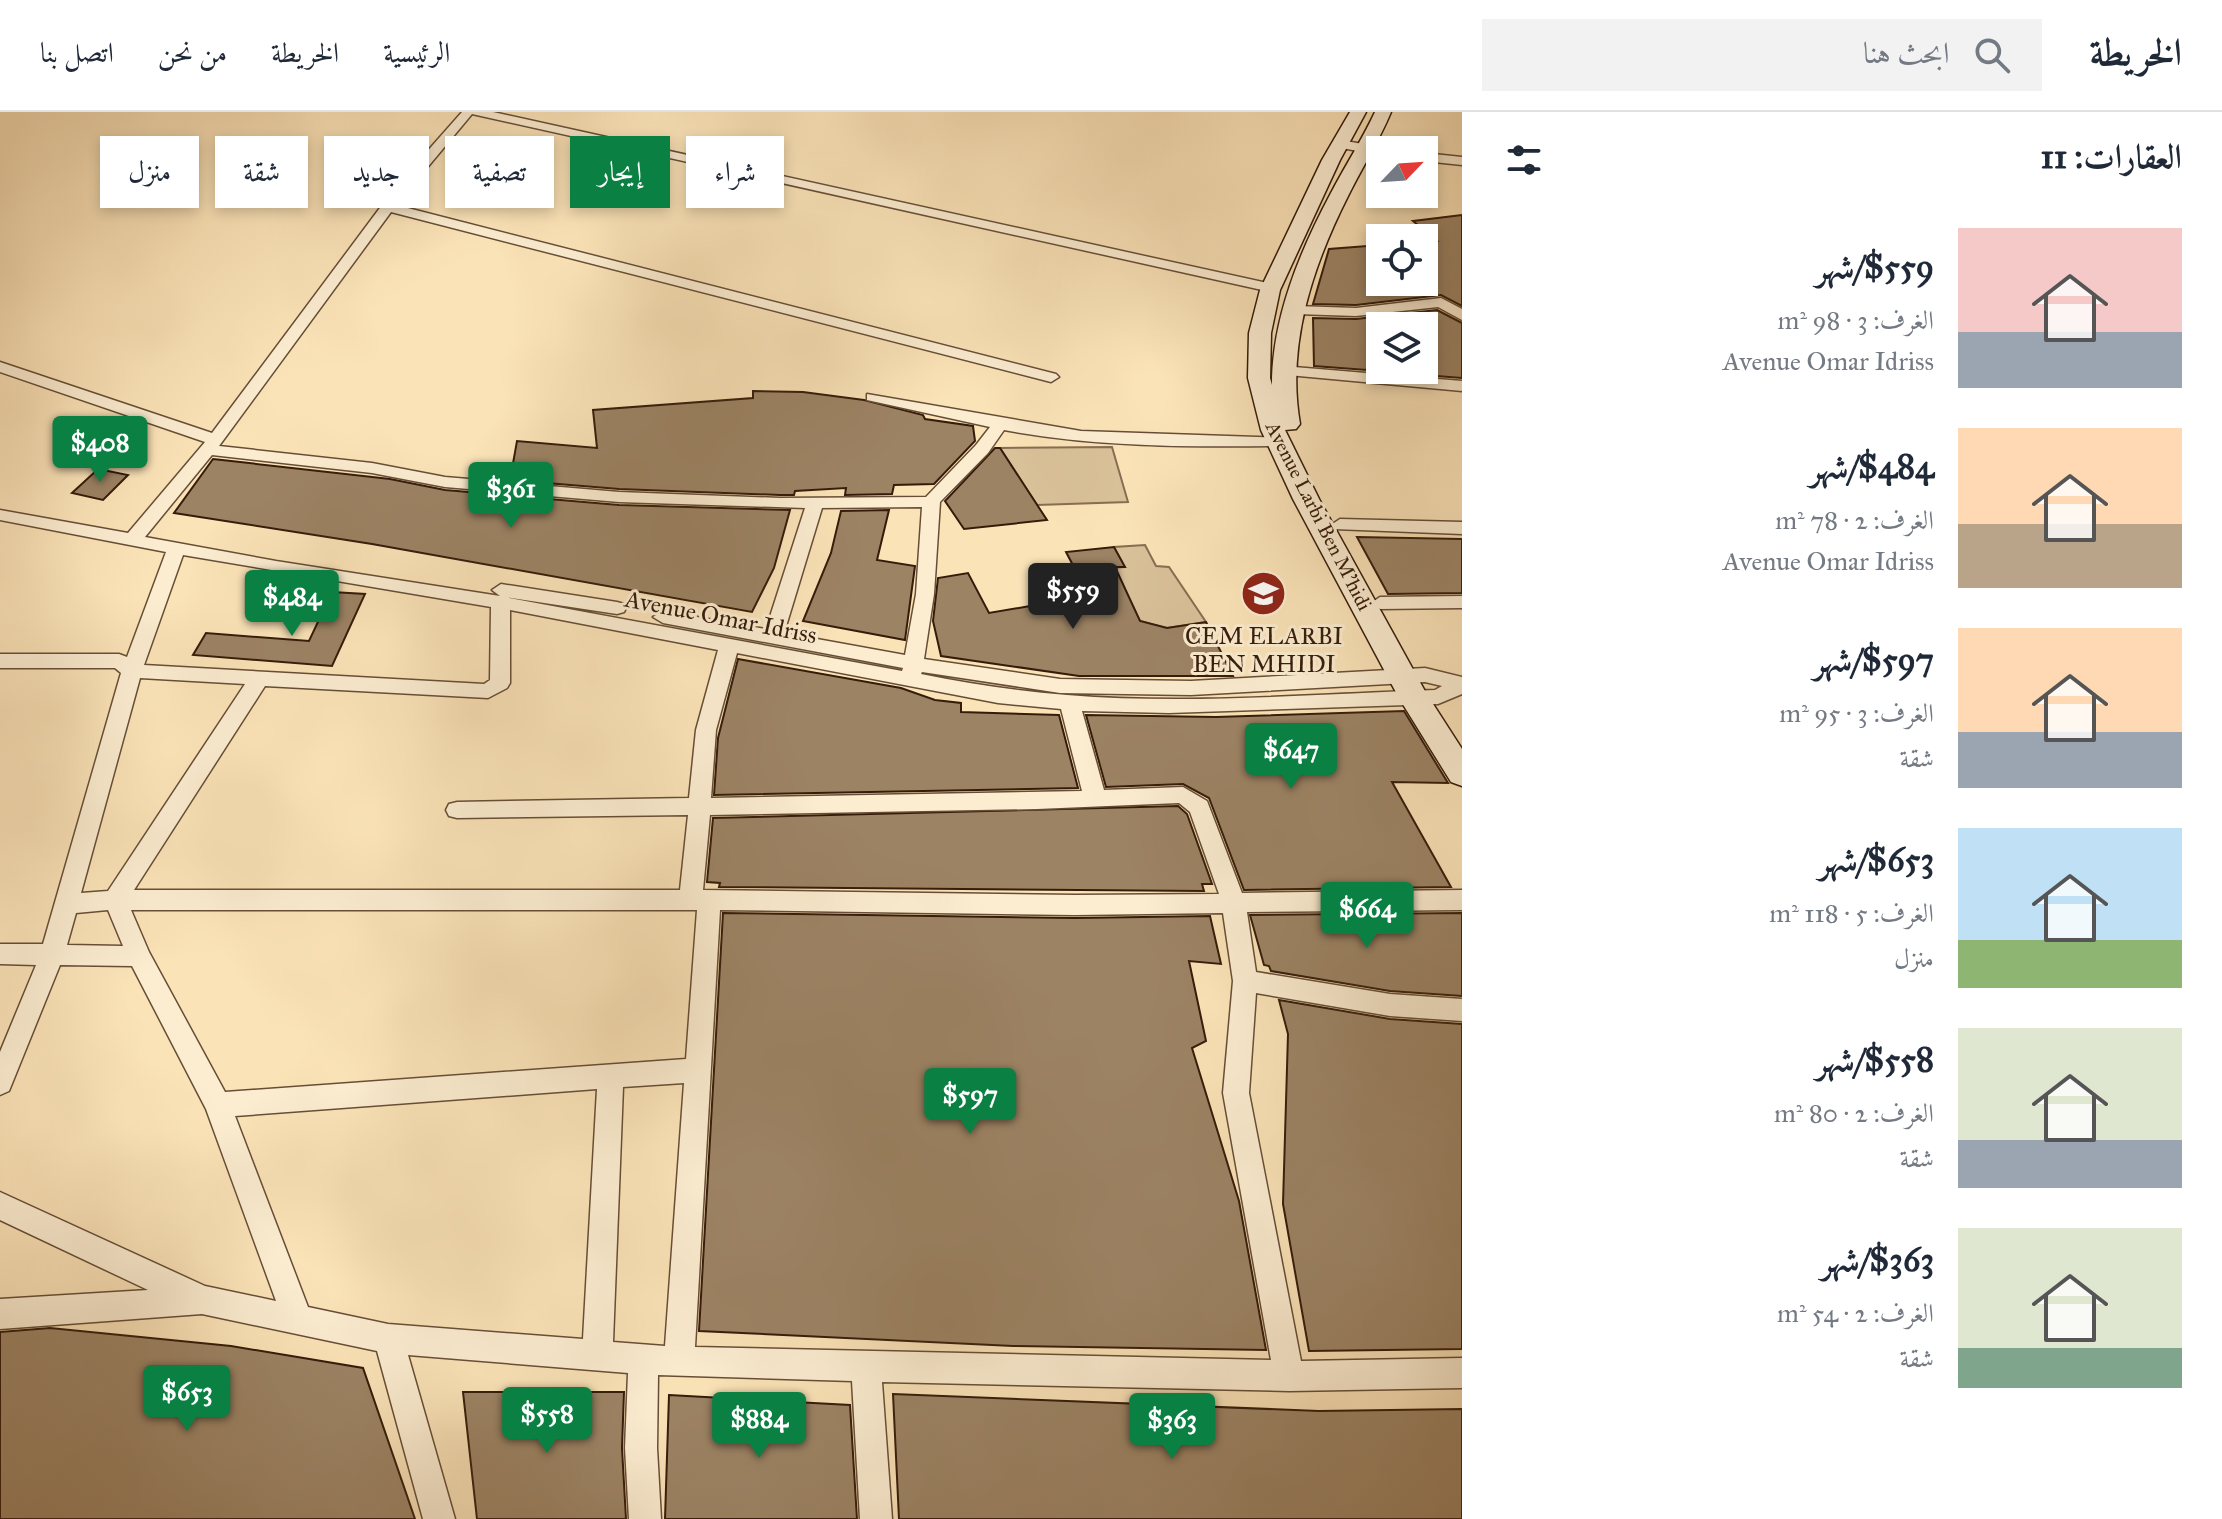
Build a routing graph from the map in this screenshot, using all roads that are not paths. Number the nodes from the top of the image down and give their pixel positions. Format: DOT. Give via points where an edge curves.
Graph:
graph roads {
  1 [pos="468,112"];
  2 [pos="477,112"];
  3 [pos="1358,112"];
  4 [pos="1383,112"];
  5 [pos="1376,136"];
  6 [pos="1340,144"];
  7 [pos="1366,149"];
  8 [pos="429,158"];
  9 [pos="1438,158"];
  10 [pos="1366,159"];
  11 [pos="1462,161"];
  12 [pos="387,208"];
  13 [pos="392,208"];
  14 [pos="1271,288"];
  15 [pos="1296,310"];
  16 [pos="1462,316"];
  17 [pos="0,367"];
  18 [pos="1282,371"];
  19 [pos="1051,377"];
  20 [pos="1462,386"];
  21 [pos="873,397"];
  22 [pos="1001,423"];
  23 [pos="1279,441"];
  24 [pos="212,445"];
  25 [pos="931,502"];
  26 [pos="0,503"];
  27 [pos="815,503"];
  28 [pos="0,515"];
  29 [pos="1340,525"];
  30 [pos="1462,528"];
  31 [pos="136,534"];
  32 [pos="176,548"];
  33 [pos="1462,602"];
  34 [pos="501,603"];
  35 [pos="1380,603"];
  36 [pos="773,637"];
  37 [pos="729,645"];
  38 [pos="0,661"];
  39 [pos="132,671"];
  40 [pos="912,671"];
  41 [pos="1414,675"];
  42 [pos="261,676"];
  43 [pos="1462,684"];
  44 [pos="1426,697"];
  45 [pos="1070,703"];
  46 [pos="1462,733"];
  47 [pos="1462,774"];
  48 [pos="1095,798"];
  49 [pos="698,805"];
  50 [pos="457,810"];
  51 [pos="115,900"];
  52 [pos="700,900"];
  53 [pos="1462,900"];
  54 [pos="1233,901"];
  55 [pos="68,904"];
  56 [pos="0,954"];
  57 [pos="52,956"];
  58 [pos="139,956"];
  59 [pos="1245,981"];
  60 [pos="1462,1010"];
  61 [pos="696,1070"];
  62 [pos="611,1076"];
  63 [pos="0,1083"];
  64 [pos="218,1105"];
  65 [pos="0,1206"];
  66 [pos="203,1300"];
  67 [pos="0,1314"];
  68 [pos="299,1322"];
  69 [pos="388,1339"];
  70 [pos="597,1356"];
  71 [pos="643,1360"];
  72 [pos="679,1362"];
  73 [pos="866,1366"];
  74 [pos="1462,1373"];
  75 [pos="1289,1376"];
  76 [pos="439,1519"];
  77 [pos="645,1519"];
  78 [pos="876,1519"];
  1 -- 8 [label="street"];
  2 -- 14 [label="street"];
  3 -- 6 [label="main road, Avenue Larbi Ben M'hidi"];
  4 -- 5 [label="main road"];
  6 -- 7 [label="street"];
  6 -- 14 [label="main road, Avenue Larbi Ben M'hidi"];
  9 -- 11 [label="street"];
  10 -- 15 [label="main road" via="1334,204 1310,257"];
  12 -- 24 [label="street"];
  13 -- 19 [label="street"];
  14 -- 23 [label="main road, Avenue Larbi Ben M'hidi" via="1258,357 1264,402"];
  15 -- 16 [label="street" via="1356,312 1441,302"];
  15 -- 18 [label="main road"];
  17 -- 24 [label="street"];
  18 -- 20 [label="street"];
  18 -- 29 [label="main road" via="1288,425"];
  21 -- 22 [label="street"];
  22 -- 23 [label="street" via="1131,440"];
  22 -- 25 [label="street"];
  23 -- 41 [label="main road, Avenue Larbi Ben M'hidi" via="1332,548"];
  24 -- 27 [label="street" via="513,489"];
  24 -- 31 [label="street"];
  25 -- 27 [label="street"];
  25 -- 40 [label="street" via="925,594"];
  26 -- 31 [label="street"];
  27 -- 36 [label="street"];
  28 -- 31 [label="street, Avenue Omar Idriss"];
  29 -- 30 [label="street"];
  29 -- 35 [label="main road"];
  31 -- 32 [label="street, Avenue Omar Idriss"];
  31 -- 36 [label="street" via="399,580 534,593"];
  32 -- 34 [label="street, Avenue Omar Idriss"];
  32 -- 39 [label="street"];
  33 -- 35 [label="street"];
  34 -- 37 [label="street, Avenue Omar Idriss"];
  34 -- 42 [label="street" via="500,683 494,690"];
  35 -- 41 [label="main road"];
  36 -- 40 [label="street"];
  37 -- 40 [label="street, Avenue Omar Idriss"];
  37 -- 49 [label="street" via="706,730"];
  38 -- 39 [label="street" via="119,661"];
  39 -- 42 [label="street"];
  39 -- 55 [label="street"];
  40 -- 41 [label="street" via="1116,689"];
  40 -- 45 [label="street, Avenue Omar Idriss" via="998,696"];
  41 -- 43 [label="street"];
  41 -- 44 [label="main road, Avenue Larbi Ben M'hidi"];
  42 -- 51 [label="street"];
  43 -- 44 [label="street"];
  44 -- 45 [label="street, Avenue Omar Idriss" via="1169,706"];
  44 -- 46 [label="main road"];
  44 -- 47 [label="main road, Avenue Larbi Ben M'hidi"];
  45 -- 48 [label="street"];
  48 -- 49 [label="street"];
  48 -- 54 [label="street" via="1189,797 1199,807"];
  49 -- 50 [label="street"];
  49 -- 52 [label="street"];
  51 -- 52 [label="street"];
  51 -- 55 [label="street"];
  51 -- 58 [label="street"];
  52 -- 54 [label="street" via="1075,905"];
  52 -- 61 [label="street"];
  53 -- 54 [label="street"];
  54 -- 59 [label="street"];
  55 -- 57 [label="street"];
  56 -- 57 [label="street"];
  57 -- 58 [label="street"];
  57 -- 63 [label="street"];
  58 -- 64 [label="street"];
  59 -- 60 [label="street" via="1390,1005"];
  59 -- 75 [label="street" via="1236,1093"];
  61 -- 62 [label="street"];
  61 -- 72 [label="street"];
  62 -- 64 [label="street"];
  62 -- 70 [label="street"];
  64 -- 68 [label="street"];
  65 -- 66 [label="street"];
  66 -- 67 [label="street"];
  66 -- 68 [label="street"];
  68 -- 69 [label="street"];
  69 -- 70 [label="street"];
  69 -- 76 [label="street"];
  70 -- 71 [label="street"];
  71 -- 72 [label="street"];
  71 -- 77 [label="street"];
  72 -- 73 [label="street"];
  73 -- 75 [label="street"];
  73 -- 78 [label="street"];
  74 -- 75 [label="street"];
}
